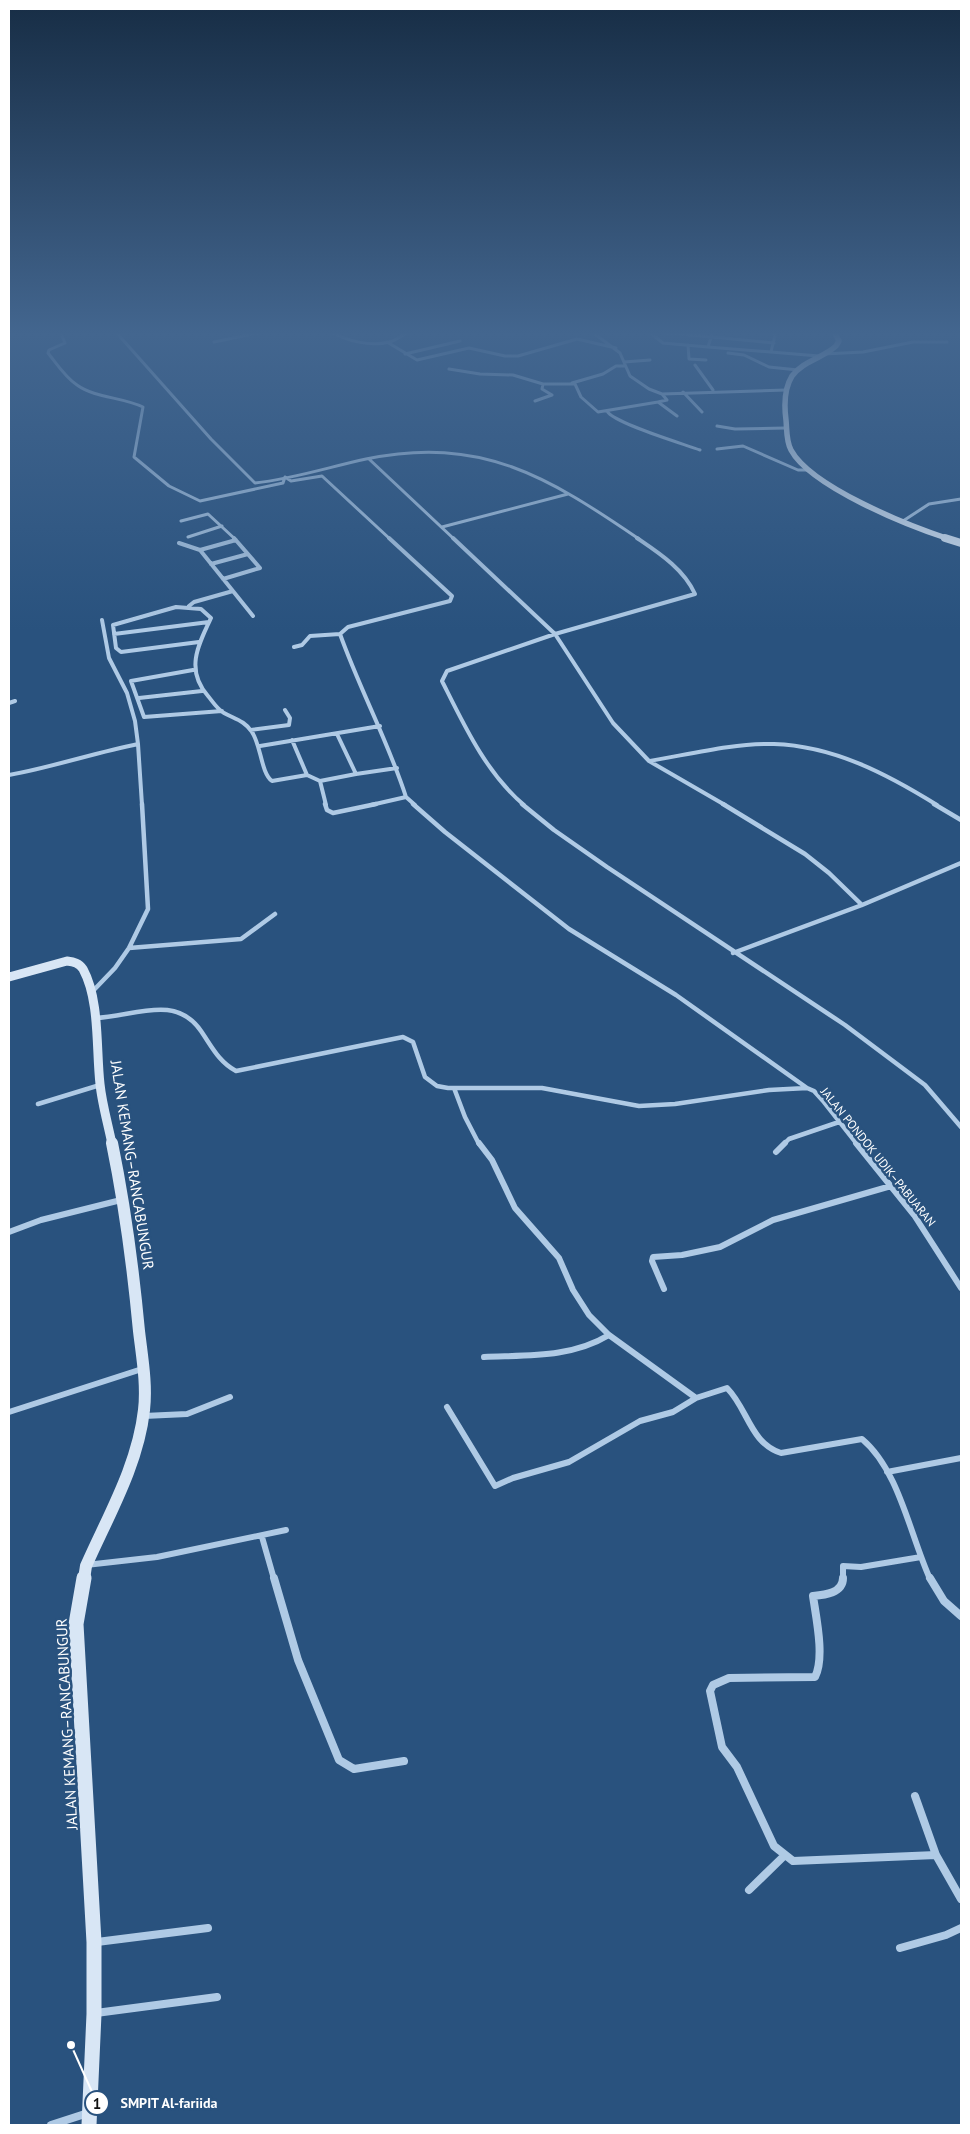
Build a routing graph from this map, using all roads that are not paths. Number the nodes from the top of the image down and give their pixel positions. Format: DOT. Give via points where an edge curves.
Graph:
graph roads {
  1 [pos="139,431"];
  2 [pos="205,431"];
  3 [pos="646,431"];
  4 [pos="786,431"];
  5 [pos="717,449"];
  6 [pos="700,450"];
  7 [pos="369,459"];
  8 [pos="811,470"];
  9 [pos="313,471"];
  10 [pos="322,476"];
  11 [pos="285,477"];
  12 [pos="568,494"];
  13 [pos="961,499"];
  14 [pos="182,521"];
  15 [pos="903,521"];
  16 [pos="222,526"];
  17 [pos="442,527"];
  18 [pos="188,536"];
  19 [pos="236,540"];
  20 [pos="961,543"];
  21 [pos="179,544"];
  22 [pos="200,550"];
  23 [pos="248,554"];
  24 [pos="211,564"];
  25 [pos="223,579"];
  26 [pos="233,592"];
  27 [pos="189,607"];
  28 [pos="253,616"];
  29 [pos="102,620"];
  30 [pos="209,622"];
  31 [pos="114,634"];
  32 [pos="340,634"];
  33 [pos="555,634"];
  34 [pos="200,642"];
  35 [pos="294,647"];
  36 [pos="193,670"];
  37 [pos="202,691"];
  38 [pos="139,698"];
  39 [pos="15,701"];
  40 [pos="9,703"];
  41 [pos="286,710"];
  42 [pos="222,711"];
  43 [pos="380,726"];
  44 [pos="251,730"];
  45 [pos="337,734"];
  46 [pos="292,740"];
  47 [pos="138,744"];
  48 [pos="260,746"];
  49 [pos="649,761"];
  50 [pos="397,768"];
  51 [pos="356,774"];
  52 [pos="9,775"];
  53 [pos="307,775"];
  54 [pos="320,781"];
  55 [pos="406,797"];
  56 [pos="961,820"];
  57 [pos="961,863"];
  58 [pos="862,905"];
  59 [pos="275,914"];
  60 [pos="129,948"];
  61 [pos="733,953"];
  62 [pos="9,977"];
  63 [pos="90,993"];
  64 [pos="95,1018"];
  65 [pos="100,1085"];
  66 [pos="454,1088"];
  67 [pos="807,1088"];
  68 [pos="38,1104"];
  69 [pos="839,1122"];
  70 [pos="961,1127"];
  71 [pos="776,1152"];
  72 [pos="891,1186"];
  73 [pos="124,1200"];
  74 [pos="9,1232"];
  75 [pos="961,1288"];
  76 [pos="664,1289"];
  77 [pos="608,1335"];
  78 [pos="484,1357"];
  79 [pos="143,1369"];
  80 [pos="230,1397"];
  81 [pos="696,1398"];
  82 [pos="447,1407"];
  83 [pos="9,1412"];
  84 [pos="143,1416"];
  85 [pos="961,1458"];
  86 [pos="887,1472"];
  87 [pos="286,1530"];
  88 [pos="262,1536"];
  89 [pos="920,1557"];
  90 [pos="86,1566"];
  91 [pos="961,1616"];
  92 [pos="404,1761"];
  93 [pos="915,1796"];
  94 [pos="936,1854"];
  95 [pos="784,1856"];
  96 [pos="749,1890"];
  97 [pos="961,1899"];
  98 [pos="208,1928"];
  99 [pos="961,1928"];
  100 [pos="94,1942"];
  101 [pos="900,1948"];
  102 [pos="217,1997"];
  103 [pos="94,2014"];
  104 [pos="89,2119"];
  105 [pos="51,2125"];
  1 -- 11 [label="street" via="134,457 168,486 200,501 283,483"];
  2 -- 11 [label="street" via="251,481"];
  3 -- 6 [label="street"];
  4 -- 8 [label="street" via="792,451"];
  5 -- 8 [label="street" via="743,446 798,470"];
  7 -- 9 [label="street"];
  7 -- 12 [label="street" via="430,454 487,458 522,469"];
  7 -- 17 [label="street"];
  8 -- 15 [label="street"];
  9 -- 10 [label="street"];
  9 -- 11 [label="street"];
  10 -- 11 [label="street" via="291,481"];
  10 -- 32 [label="street" via="452,596 450,601 348,628"];
  12 -- 17 [label="street"];
  12 -- 33 [label="street" via="662,554 693,586 696,594"];
  13 -- 15 [label="street" via="929,504"];
  14 -- 16 [label="street" via="208,514"];
  15 -- 20 [label="street"];
  16 -- 18 [label="street"];
  16 -- 19 [label="street"];
  17 -- 33 [label="street"];
  19 -- 22 [label="street"];
  19 -- 23 [label="street"];
  21 -- 22 [label="street"];
  22 -- 24 [label="street"];
  23 -- 24 [label="street"];
  23 -- 25 [label="street" via="260,568"];
  24 -- 25 [label="street"];
  25 -- 26 [label="street"];
  26 -- 27 [label="street" via="194,602"];
  26 -- 28 [label="street"];
  27 -- 30 [label="street" via="206,612 211,618"];
  27 -- 31 [label="street" via="155,611 143,618 118,622 113,625"];
  29 -- 47 [label="street" via="109,658 127,693 136,721"];
  30 -- 31 [label="street"];
  30 -- 34 [label="street"];
  31 -- 34 [label="street" via="116,648 121,652"];
  32 -- 35 [label="street" via="310,636 302,646"];
  32 -- 43 [label="street" via="356,679"];
  33 -- 49 [label="street" via="614,723"];
  33 -- 61 [label="street" via="447,671 442,681 466,730 504,788 554,830"];
  34 -- 36 [label="street"];
  36 -- 37 [label="street"];
  36 -- 38 [label="street" via="131,681"];
  37 -- 38 [label="street"];
  37 -- 42 [label="street"];
  38 -- 42 [label="street" via="146,718"];
  39 -- 40 [label="street"];
  41 -- 44 [label="street" via="289,725"];
  42 -- 44 [label="street" via="243,721"];
  43 -- 45 [label="street"];
  43 -- 50 [label="street"];
  44 -- 48 [label="street"];
  45 -- 46 [label="street"];
  45 -- 51 [label="street"];
  46 -- 48 [label="street"];
  46 -- 53 [label="street"];
  47 -- 52 [label="street"];
  47 -- 60 [label="street" via="148,909"];
  48 -- 53 [label="street" via="269,780"];
  49 -- 56 [label="street" via="749,744 821,749 876,771"];
  49 -- 58 [label="street" via="805,854"];
  50 -- 51 [label="street"];
  50 -- 55 [label="street"];
  51 -- 54 [label="street"];
  53 -- 54 [label="street"];
  54 -- 55 [label="street" via="326,810 332,813"];
  55 -- 67 [label="street" via="568,929 676,995"];
  57 -- 58 [label="street"];
  58 -- 61 [label="street"];
  59 -- 60 [label="street" via="241,939"];
  60 -- 63 [label="street" via="115,968"];
  61 -- 70 [label="street" via="845,1025 926,1085"];
  62 -- 63 [label="street, JALAN KEMANG–RANCABUNGUR" via="59,962 76,962 82,967"];
  63 -- 64 [label="street, JALAN KEMANG–RANCABUNGUR"];
  64 -- 65 [label="street, JALAN KEMANG–RANCABUNGUR"];
  64 -- 66 [label="street, JALAN PONDOK UDIK–PABUARAN" via="109,1019 158,1010 182,1013 192,1020 230,1069 236,1071 403,1037 413,1042 428,1080 438,1086"];
  65 -- 68 [label="street"];
  65 -- 73 [label="street, JALAN KEMANG–RANCABUNGUR"];
  66 -- 67 [label="street, JALAN PONDOK UDIK–PABUARAN" via="540,1087 634,1106 656,1106"];
  66 -- 77 [label="street" via="463,1117 492,1160 515,1208 559,1258 573,1290 589,1315"];
  67 -- 69 [label="street, JALAN PONDOK UDIK–PABUARAN" via="824,1102"];
  69 -- 71 [label="street" via="790,1138"];
  69 -- 72 [label="street, JALAN PONDOK UDIK–PABUARAN"];
  72 -- 75 [label="street, JALAN PONDOK UDIK–PABUARAN" via="936,1247"];
  72 -- 76 [label="street" via="772,1220 720,1247 653,1257"];
  73 -- 74 [label="street" via="41,1220"];
  73 -- 79 [label="street, JALAN KEMANG–RANCABUNGUR"];
  77 -- 78 [label="street" via="577,1350"];
  77 -- 81 [label="street"];
  79 -- 83 [label="street"];
  79 -- 84 [label="street, JALAN KEMANG–RANCABUNGUR"];
  80 -- 84 [label="street" via="186,1414"];
  81 -- 82 [label="street" via="673,1412 640,1421 568,1462 495,1486"];
  81 -- 86 [label="street" via="727,1388 763,1445 771,1452 781,1454 862,1439 870,1442 877,1451"];
  84 -- 90 [label="street, JALAN KEMANG–RANCABUNGUR" via="131,1465"];
  85 -- 86 [label="street"];
  86 -- 89 [label="street"];
  87 -- 88 [label="street"];
  88 -- 90 [label="street" via="157,1557"];
  88 -- 92 [label="street" via="298,1660 339,1760 354,1769"];
  89 -- 91 [label="street" via="940,1596"];
  89 -- 95 [label="street" via="861,1567 843,1566 840,1587 828,1594 813,1596 818,1631 818,1672 815,1677 729,1678 718,1680 711,1686 722,1746 737,1768 774,1846"];
  90 -- 100 [label="street, JALAN KEMANG–RANCABUNGUR" via="76,1624"];
  93 -- 94 [label="street"];
  94 -- 95 [label="street" via="793,1861"];
  94 -- 97 [label="street"];
  95 -- 96 [label="street"];
  98 -- 100 [label="street"];
  99 -- 101 [label="street"];
  100 -- 103 [label="street, JALAN KEMANG–RANCABUNGUR"];
  102 -- 103 [label="street"];
  103 -- 104 [label="street, JALAN KEMANG–RANCABUNGUR"];
  104 -- 105 [label="street"];
}
